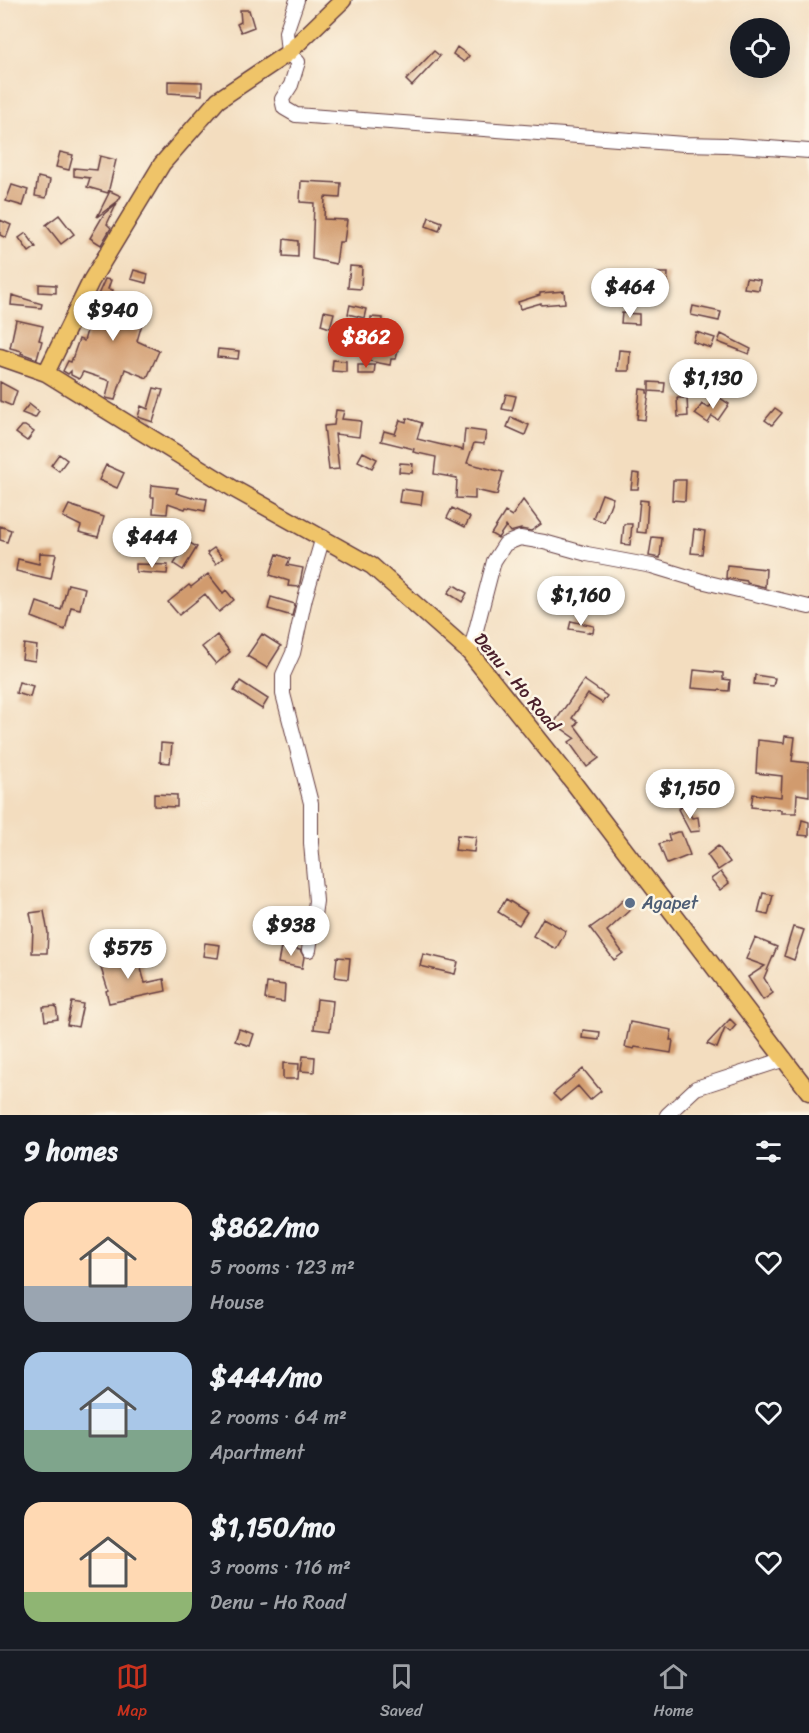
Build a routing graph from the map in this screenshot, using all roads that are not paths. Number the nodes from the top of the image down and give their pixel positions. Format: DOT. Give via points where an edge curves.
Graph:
graph roads {
  1 [pos="297,0"];
  2 [pos="343,0"];
  3 [pos="288,53"];
  4 [pos="809,151"];
  5 [pos="0,357"];
  6 [pos="46,373"];
  7 [pos="323,537"];
  8 [pos="809,607"];
  9 [pos="470,653"];
  10 [pos="309,950"];
  11 [pos="785,1059"];
  12 [pos="809,1092"];
  13 [pos="667,1115"];
  1 -- 3 [label="street" via="286,32"];
  2 -- 3 [label="main road"];
  3 -- 4 [label="street" via="298,62 282,99 284,108 296,115"];
  3 -- 6 [label="main road" via="218,100 162,164 91,280"];
  5 -- 6 [label="main road, Denu - Ho Road"];
  6 -- 7 [label="main road, Denu - Ho Road" via="234,489"];
  7 -- 9 [label="main road, Denu - Ho Road" via="372,566"];
  7 -- 10 [label="street" via="293,653 283,675 283,694 311,803 316,901"];
  8 -- 9 [label="street" via="652,566 520,538 505,544 494,561"];
  9 -- 11 [label="main road, Denu - Ho Road"];
  11 -- 12 [label="main road, Denu - Ho Road"];
  11 -- 13 [label="street" via="696,1089"];
}
